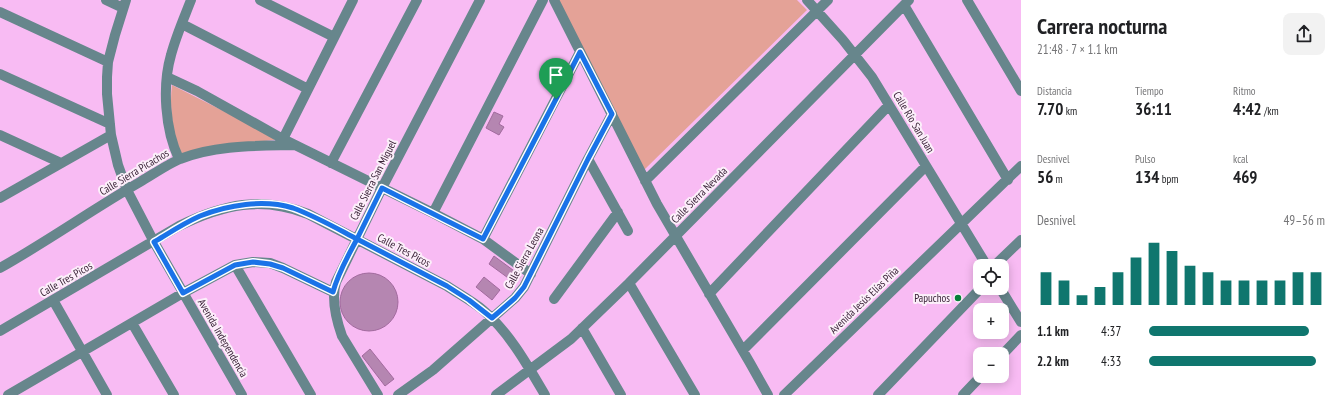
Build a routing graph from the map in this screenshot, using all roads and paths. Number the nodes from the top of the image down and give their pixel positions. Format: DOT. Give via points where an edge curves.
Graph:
graph roads {
  1 [pos="106,0"];
  2 [pos="191,0"];
  3 [pos="260,0"];
  4 [pos="353,0"];
  5 [pos="417,0"];
  6 [pos="480,0"];
  7 [pos="543,0"];
  8 [pos="554,0"];
  9 [pos="807,0"];
  10 [pos="828,0"];
  11 [pos="967,0"];
  12 [pos="906,2"];
  13 [pos="125,4"];
  14 [pos="817,11"];
  15 [pos="0,12"];
  16 [pos="182,24"];
  17 [pos="334,37"];
  18 [pos="580,52"];
  19 [pos="855,55"];
  20 [pos="108,62"];
  21 [pos="0,74"];
  22 [pos="167,77"];
  23 [pos="308,89"];
  24 [pos="1021,91"];
  25 [pos="889,105"];
  26 [pos="612,114"];
  27 [pos="110,124"];
  28 [pos="0,135"];
  29 [pos="111,135"];
  30 [pos="283,139"];
  31 [pos="296,145"];
  32 [pos="588,159"];
  33 [pos="179,160"];
  34 [pos="61,163"];
  35 [pos="331,163"];
  36 [pos="926,166"];
  37 [pos="1021,166"];
  38 [pos="1008,180"];
  39 [pos="645,181"];
  40 [pos="382,188"];
  41 [pos="127,190"];
  42 [pos="0,198"];
  43 [pos="618,212"];
  44 [pos="433,213"];
  45 [pos="961,223"];
  46 [pos="628,231"];
  47 [pos="675,236"];
  48 [pos="357,239"];
  49 [pos="483,239"];
  50 [pos="1021,240"];
  51 [pos="154,242"];
  52 [pos="983,259"];
  53 [pos="1001,259"];
  54 [pos="235,265"];
  55 [pos="0,268"];
  56 [pos="531,274"];
  57 [pos="629,283"];
  58 [pos="333,292"];
  59 [pos="183,293"];
  60 [pos="709,294"];
  61 [pos="974,295"];
  62 [pos="1004,295"];
  63 [pos="554,299"];
  64 [pos="53,300"];
  65 [pos="492,318"];
  66 [pos="1021,321"];
  67 [pos="132,322"];
  68 [pos="582,328"];
  69 [pos="0,331"];
  70 [pos="1021,335"];
  71 [pos="1009,348"];
  72 [pos="743,350"];
  73 [pos="82,351"];
  74 [pos="530,369"];
  75 [pos="974,383"];
  76 [pos="8,395"];
  77 [pos="107,395"];
  78 [pos="174,395"];
  79 [pos="242,395"];
  80 [pos="311,395"];
  81 [pos="378,395"];
  82 [pos="398,395"];
  83 [pos="496,395"];
  84 [pos="545,395"];
  85 [pos="621,395"];
  86 [pos="695,395"];
  87 [pos="768,395"];
  88 [pos="785,395"];
  89 [pos="878,395"];
  90 [pos="963,395"];
  1 -- 13 [label="street"];
  2 -- 16 [label="street"];
  3 -- 17 [label="street"];
  4 -- 17 [label="street"];
  5 -- 35 [label="street"];
  6 -- 40 [label="street, Calle Sierra San Miguel"];
  7 -- 44 [label="street"];
  8 -- 18 [label="street"];
  9 -- 14 [label="street, Calle Río San Juan"];
  10 -- 14 [label="street"];
  11 -- 24 [label="street"];
  12 -- 19 [label="street, Calle Sierra Nevada"];
  12 -- 38 [label="street"];
  13 -- 20 [label="street, Avenida Independencia"];
  14 -- 19 [label="street, Calle Río San Juan"];
  14 -- 39 [label="street"];
  15 -- 20 [label="street"];
  16 -- 22 [label="street" via="171,55"];
  16 -- 23 [label="street"];
  17 -- 23 [label="street"];
  18 -- 26 [label="street"];
  18 -- 49 [label="street"];
  19 -- 25 [label="street, Calle Río San Juan"];
  19 -- 47 [label="street, Calle Sierra Nevada"];
  20 -- 27 [label="street, Avenida Independencia" via="107,94"];
  21 -- 27 [label="street"];
  22 -- 30 [label="street, Calle Sierra Picachos"];
  22 -- 33 [label="street" via="168,123"];
  23 -- 30 [label="street"];
  25 -- 36 [label="street, Calle Río San Juan"];
  25 -- 60 [label="street"];
  26 -- 32 [label="street, Calle Sierra Leona"];
  26 -- 39 [label="street"];
  27 -- 29 [label="street, Avenida Independencia"];
  28 -- 34 [label="street"];
  29 -- 34 [label="street"];
  29 -- 41 [label="street, Avenida Independencia"];
  30 -- 31 [label="street, Calle Sierra Picachos"];
  31 -- 33 [label="street, Calle Sierra Picachos" via="229,148"];
  31 -- 35 [label="street, Calle Sierra Picachos"];
  32 -- 43 [label="street"];
  32 -- 56 [label="street, Calle Sierra Leona"];
  33 -- 41 [label="street, Calle Sierra Picachos"];
  34 -- 42 [label="street"];
  35 -- 40 [label="street, Calle Sierra Picachos"];
  36 -- 45 [label="street, Calle Río San Juan"];
  36 -- 72 [label="street"];
  37 -- 38 [label="street, Avenida Jesús Elías Piña"];
  38 -- 45 [label="street, Avenida Jesús Elías Piña"];
  39 -- 47 [label="street"];
  40 -- 44 [label="street, Calle Sierra Picachos"];
  40 -- 48 [label="street, Calle Sierra San Miguel"];
  41 -- 51 [label="street, Avenida Independencia"];
  41 -- 55 [label="street, Calle Sierra Picachos"];
  43 -- 46 [label="street"];
  43 -- 63 [label="street"];
  44 -- 49 [label="street, Calle Sierra Picachos"];
  45 -- 52 [label="street, Calle Río San Juan"];
  45 -- 88 [label="street, Avenida Jesús Elías Piña"];
  47 -- 57 [label="street, Calle Sierra Nevada"];
  47 -- 60 [label="street"];
  48 -- 51 [label="street, Calle Tres Picos" via="308,214 268,204 225,208 199,216"];
  48 -- 58 [label="street, Calle Sierra San Miguel"];
  48 -- 65 [label="street, Calle Tres Picos" via="447,286"];
  49 -- 56 [label="street, Calle Sierra Picachos"];
  50 -- 53 [label="street"];
  51 -- 59 [label="street, Avenida Independencia"];
  51 -- 64 [label="street, Calle Tres Picos"];
  54 -- 58 [label="street" via="253,262 270,264"];
  54 -- 59 [label="street"];
  54 -- 80 [label="street"];
  56 -- 65 [label="street, Calle Sierra Leona" via="515,298"];
  57 -- 68 [label="street, Calle Sierra Nevada"];
  57 -- 86 [label="street"];
  58 -- 81 [label="street, Calle Sierra San Miguel" via="342,336"];
  59 -- 67 [label="street"];
  59 -- 79 [label="street, Avenida Independencia"];
  60 -- 72 [label="street"];
  61 -- 89 [label="street"];
  62 -- 66 [label="street"];
  64 -- 69 [label="street, Calle Tres Picos"];
  64 -- 73 [label="street"];
  65 -- 74 [label="street, Calle Tres Picos"];
  65 -- 82 [label="street, Calle Sierra Leona" via="433,370"];
  67 -- 73 [label="street"];
  67 -- 78 [label="street"];
  68 -- 74 [label="street, Calle Sierra Nevada"];
  68 -- 85 [label="street"];
  70 -- 71 [label="street"];
  72 -- 87 [label="street"];
  73 -- 76 [label="street"];
  73 -- 77 [label="street"];
  74 -- 83 [label="street, Calle Sierra Nevada"];
  74 -- 84 [label="street, Calle Tres Picos"];
  75 -- 90 [label="street"];
}
